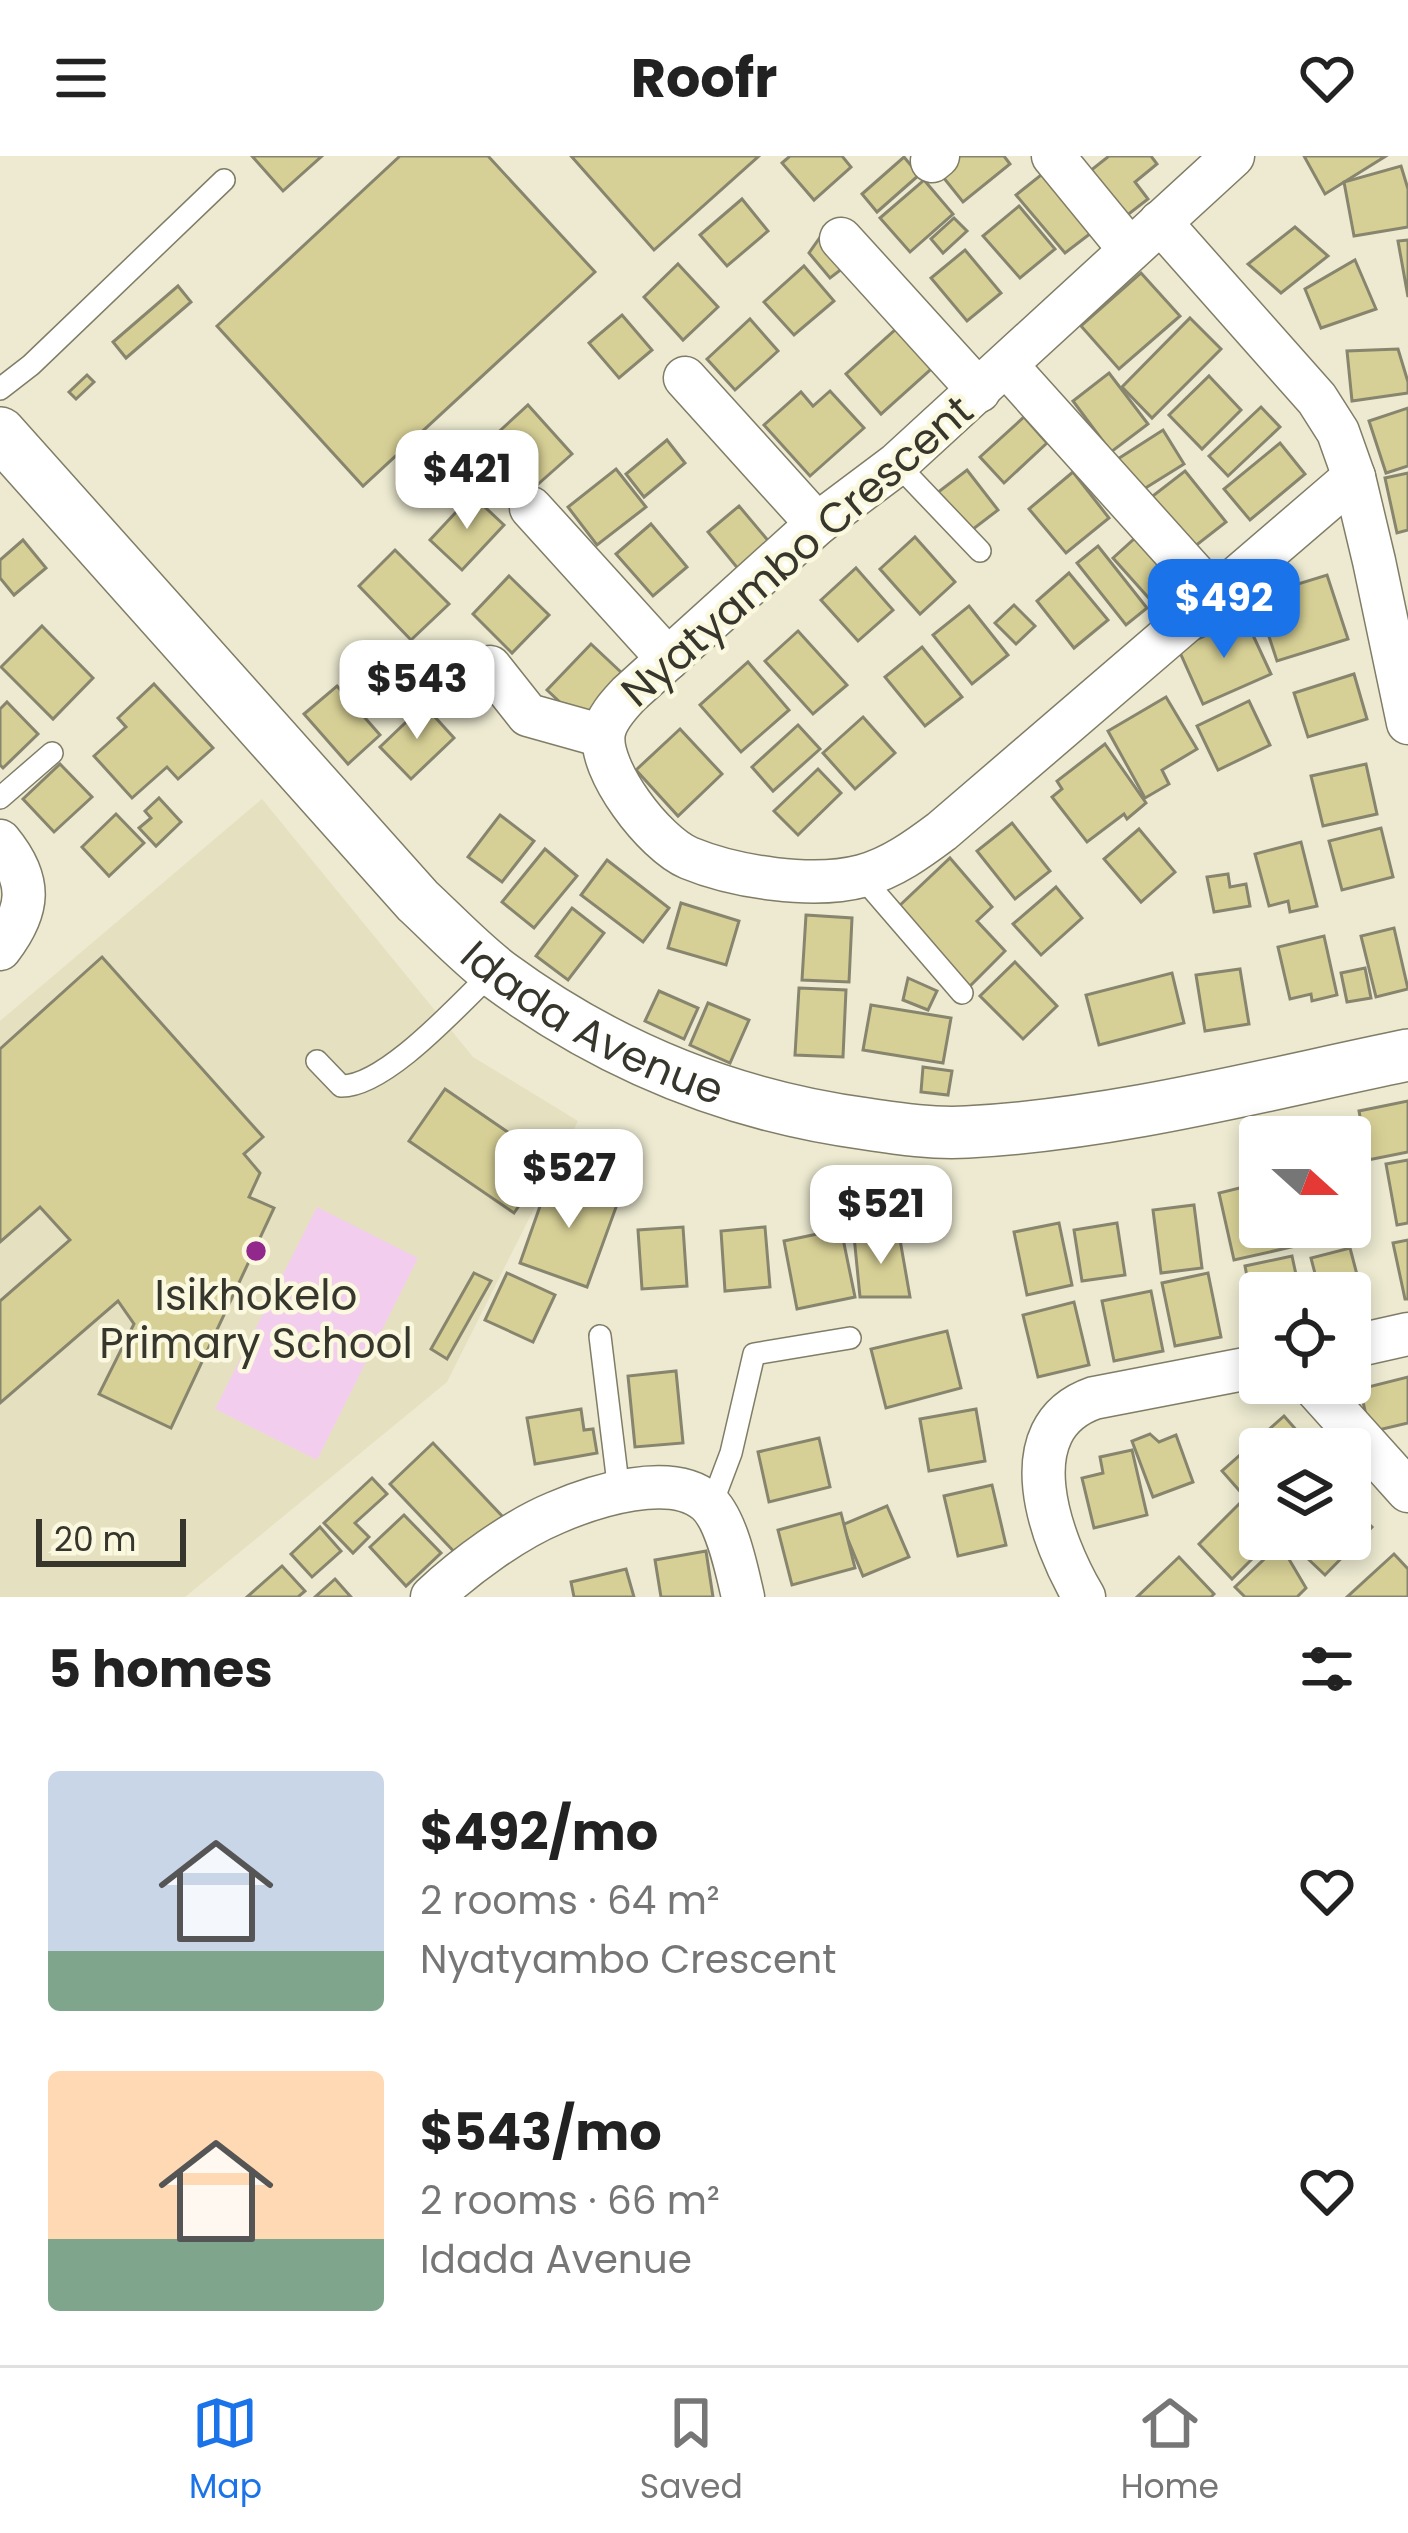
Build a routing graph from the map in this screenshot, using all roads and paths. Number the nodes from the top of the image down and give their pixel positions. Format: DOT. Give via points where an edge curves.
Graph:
graph roads {
  1 [pos="1053,156"];
  2 [pos="1233,156"];
  3 [pos="224,180"];
  4 [pos="1145,236"];
  5 [pos="841,239"];
  6 [pos="685,378"];
  7 [pos="993,379"];
  8 [pos="0,389"];
  9 [pos="0,433"];
  10 [pos="897,464"];
  11 [pos="1354,477"];
  12 [pos="530,508"];
  13 [pos="817,524"];
  14 [pos="980,551"];
  15 [pos="1214,596"];
  16 [pos="668,658"];
  17 [pos="490,667"];
  18 [pos="1408,723"];
  19 [pos="603,736"];
  20 [pos="52,753"];
  21 [pos="0,798"];
  22 [pos="0,842"];
  23 [pos="861,876"];
  24 [pos="0,950"];
  25 [pos="494,971"];
  26 [pos="962,993"];
  27 [pos="1408,1054"];
  28 [pos="317,1061"];
  29 [pos="1408,1334"];
  30 [pos="600,1336"];
  31 [pos="850,1338"];
  32 [pos="1371,1342"];
  33 [pos="1239,1370"];
  34 [pos="1330,1404"];
  35 [pos="1408,1491"];
  36 [pos="619,1492"];
  37 [pos="711,1506"];
  38 [pos="432,1597"];
  39 [pos="743,1597"];
  40 [pos="1084,1597"];
  1 -- 4 [label="street"];
  2 -- 4 [label="street, Nyatyambo Crescent"];
  3 -- 8 [label="lane"];
  4 -- 7 [label="street, Nyatyambo Crescent"];
  4 -- 11 [label="street" via="1317,399"];
  5 -- 7 [label="street"];
  6 -- 13 [label="street"];
  7 -- 10 [label="street, Nyatyambo Crescent"];
  7 -- 15 [label="street"];
  9 -- 25 [label="street, Idada Avenue" via="404,886"];
  10 -- 13 [label="street, Nyatyambo Crescent"];
  10 -- 14 [label="lane"];
  11 -- 15 [label="street, Nyatyambo Crescent"];
  11 -- 18 [label="street"];
  12 -- 16 [label="street"];
  13 -- 16 [label="street, Nyatyambo Crescent"];
  15 -- 23 [label="street, Nyatyambo Crescent" via="942,831"];
  16 -- 19 [label="street, Nyatyambo Crescent" via="614,712"];
  17 -- 19 [label="street" via="528,715"];
  19 -- 23 [label="street, Nyatyambo Crescent" via="625,793 652,830 687,857 790,880"];
  20 -- 21 [label="lane"];
  22 -- 24 [label="street" via="24,883 24,906"];
  23 -- 26 [label="lane"];
  25 -- 27 [label="street, Idada Avenue" via="574,1025 683,1079 818,1118 913,1130 1062,1124"];
  25 -- 28 [label="lane" via="399,1061 364,1081 341,1086"];
  29 -- 32 [label="street"];
  30 -- 36 [label="lane"];
  31 -- 37 [label="lane" via="754,1354"];
  33 -- 40 [label="street" via="1094,1398 1054,1427 1042,1472 1063,1557"];
  34 -- 35 [label="street"];
  36 -- 37 [label="street" via="684,1490"];
  36 -- 38 [label="street" via="513,1536"];
  37 -- 39 [label="street"];
}
